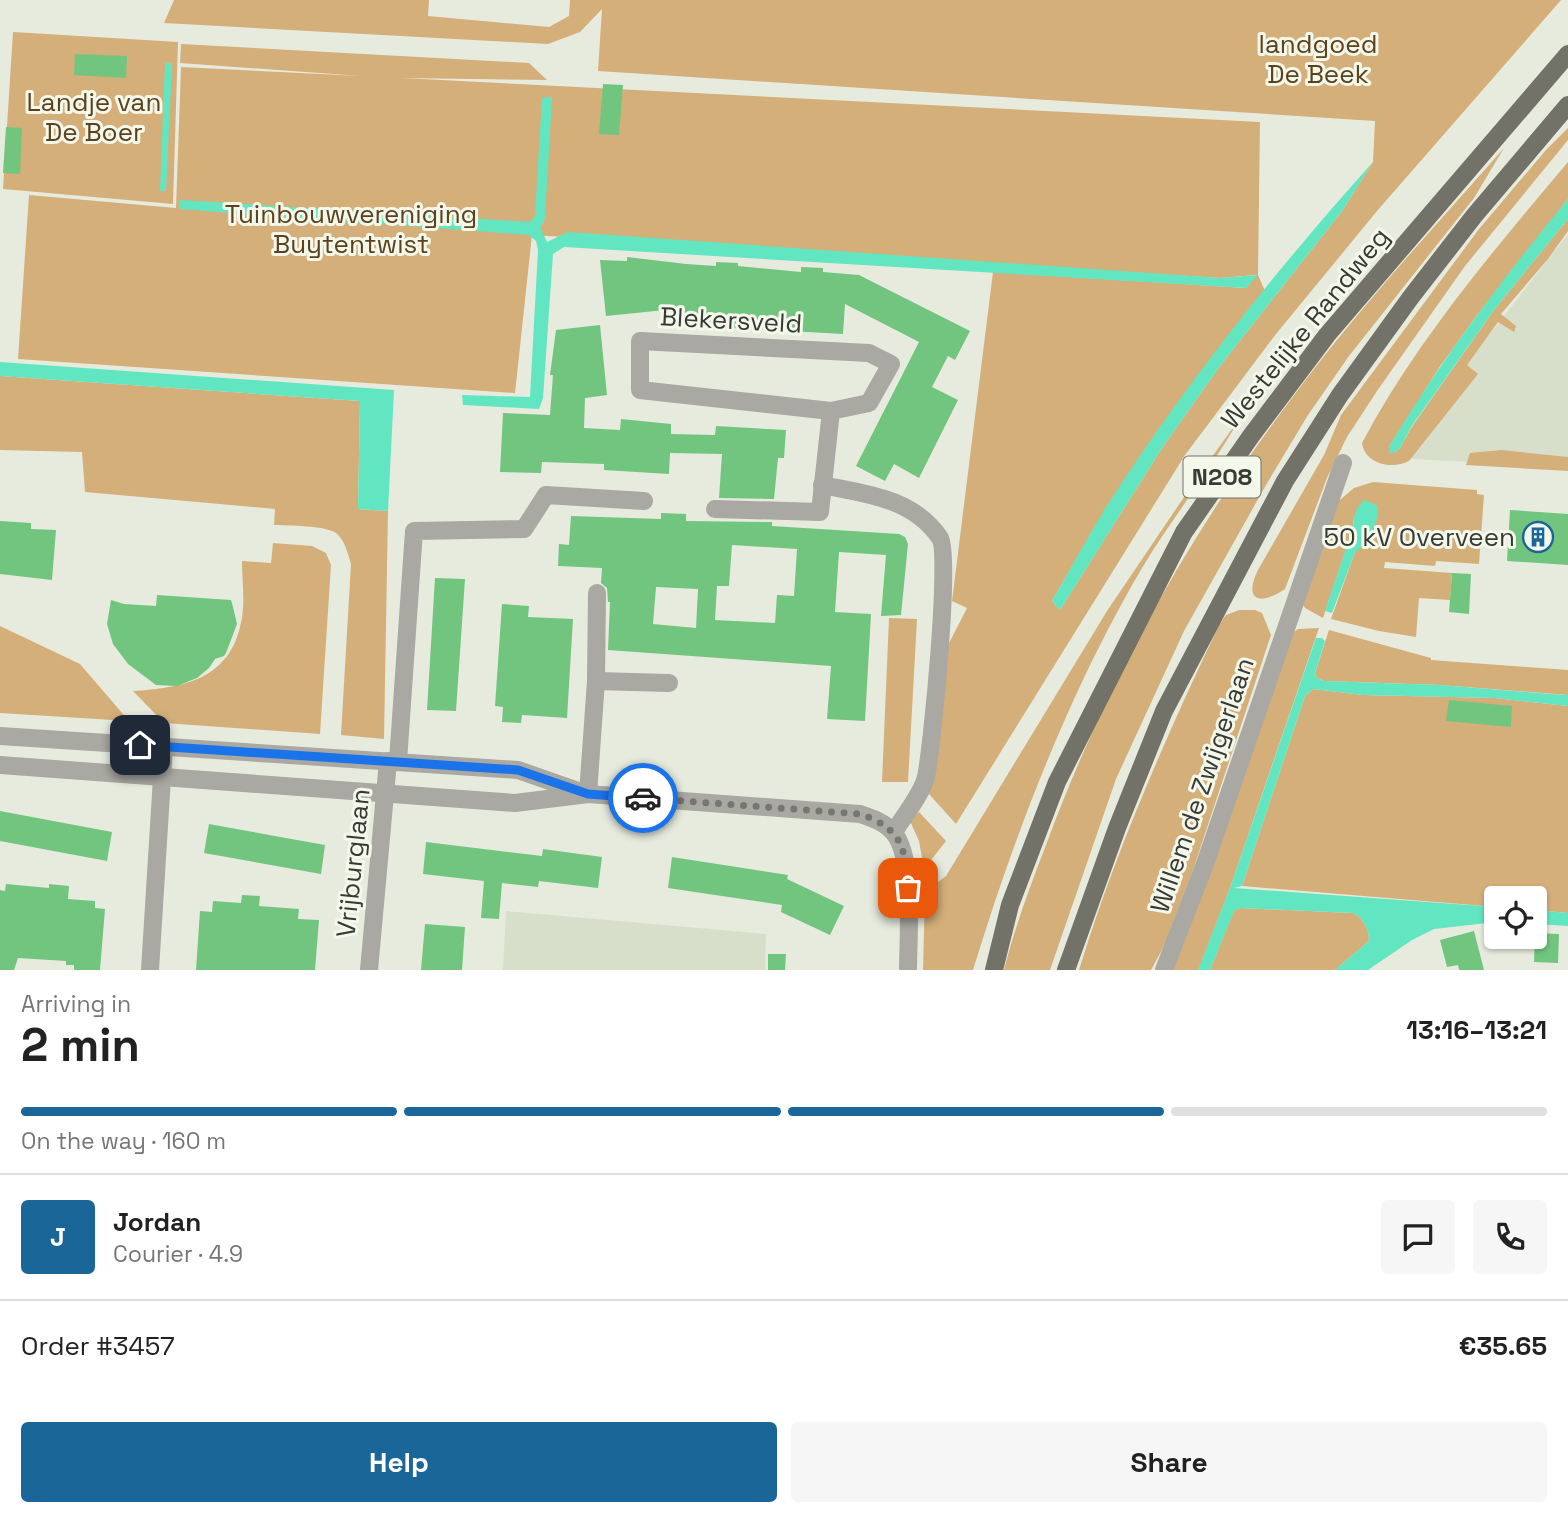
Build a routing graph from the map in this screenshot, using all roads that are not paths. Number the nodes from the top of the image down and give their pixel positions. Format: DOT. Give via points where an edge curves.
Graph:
graph roads {
  1 [pos="1568,54"];
  2 [pos="1568,105"];
  3 [pos="831,411"];
  4 [pos="1343,463"];
  5 [pos="822,485"];
  6 [pos="645,500"];
  7 [pos="715,509"];
  8 [pos="597,593"];
  9 [pos="596,681"];
  10 [pos="669,683"];
  11 [pos="0,736"];
  12 [pos="164,746"];
  13 [pos="393,761"];
  14 [pos="0,765"];
  15 [pos="163,777"];
  16 [pos="386,793"];
  17 [pos="588,794"];
  18 [pos="894,832"];
  19 [pos="150,970"];
  20 [pos="369,970"];
  21 [pos="908,970"];
  22 [pos="994,970"];
  23 [pos="1066,970"];
  24 [pos="1164,970"];
  1 -- 22 [label="main road, Westelijke Randweg / N208" via="1327,335 1184,532 1058,782 1010,905"];
  2 -- 23 [label="main road, N208" via="1411,297 1285,481 1164,711"];
  3 -- 3 [label="street, Blekersveld" via="869,403 891,364 869,353 640,341 640,390"];
  3 -- 5 [label="street"];
  4 -- 24 [label="street, Willem de Zwijgerlaan"];
  5 -- 7 [label="street" via="820,512"];
  5 -- 18 [label="street" via="894,500 925,519 942,541 943,608 926,779"];
  6 -- 13 [label="street, Vrijburglaan" via="545,495 524,529 414,531"];
  8 -- 9 [label="street"];
  9 -- 10 [label="street"];
  9 -- 17 [label="street"];
  11 -- 12 [label="street"];
  12 -- 13 [label="street"];
  12 -- 15 [label="street"];
  13 -- 16 [label="street, Vrijburglaan"];
  13 -- 17 [label="street" via="518,770"];
  14 -- 15 [label="street"];
  15 -- 16 [label="street"];
  15 -- 19 [label="street"];
  16 -- 17 [label="street" via="514,803"];
  16 -- 20 [label="street, Vrijburglaan"];
  17 -- 18 [label="street" via="842,811 879,821"];
  18 -- 21 [label="street" via="907,867"];
}
